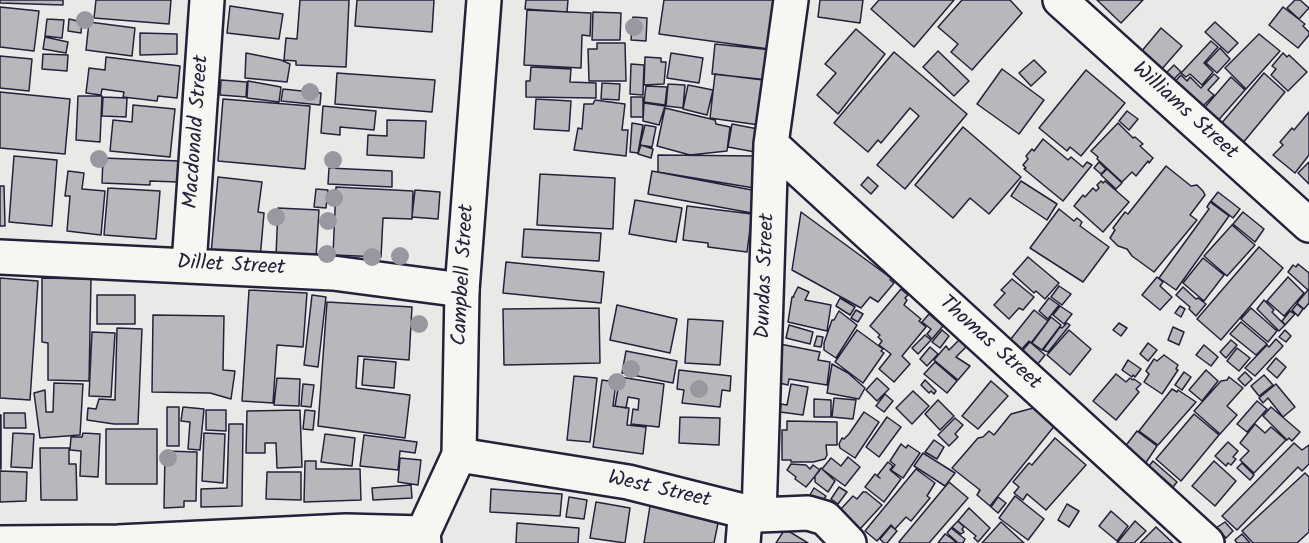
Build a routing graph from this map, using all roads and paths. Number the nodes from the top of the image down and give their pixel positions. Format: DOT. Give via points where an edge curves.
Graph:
graph roads {
  1 [pos="207,0"];
  2 [pos="484,0"];
  3 [pos="791,0"];
  4 [pos="1060,0"];
  5 [pos="771,144"];
  6 [pos="1309,225"];
  7 [pos="0,257"];
  8 [pos="189,265"];
  9 [pos="462,290"];
  10 [pos="459,455"];
  11 [pos="759,515"];
  12 [pos="424,538"];
  13 [pos="0,543"];
  14 [pos="743,543"];
  15 [pos="849,543"];
  16 [pos="1207,543"];
  1 -- 8 [label="street, Macdonald Street"];
  2 -- 9 [label="street, Campbell Street"];
  3 -- 5 [label="street, Dundas Street"];
  4 -- 6 [label="street, Williams Street"];
  5 -- 11 [label="street, Dundas Street"];
  5 -- 16 [label="street, Thomas Street"];
  7 -- 8 [label="street, Dillet Street"];
  8 -- 9 [label="street, Dillet Street" via="333,273"];
  9 -- 10 [label="street, Campbell Street"];
  10 -- 11 [label="street, West Street" via="628,482"];
  10 -- 12 [label="street, Campbell Street"];
  11 -- 14 [label="street" via="746,518"];
  11 -- 15 [label="street, West Street" via="808,513 825,518"];
  12 -- 13 [label="street" via="346,531 118,542"];
}
